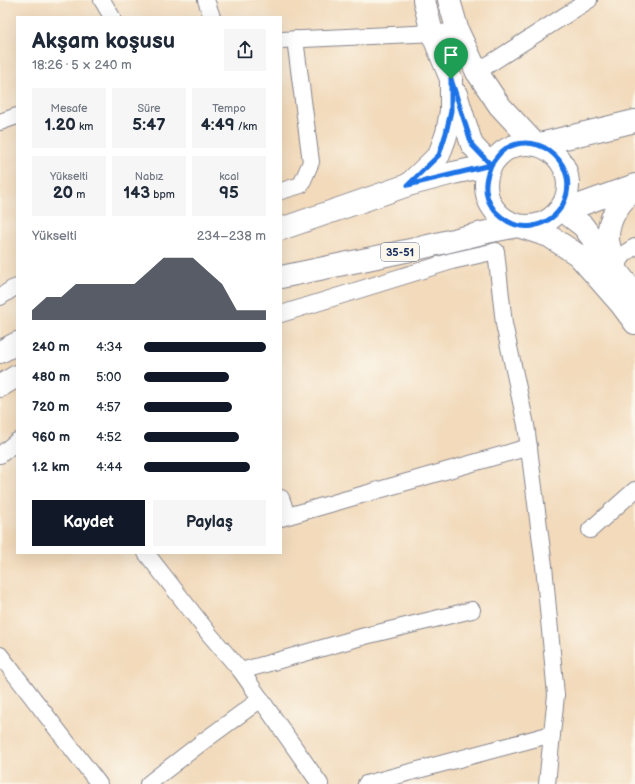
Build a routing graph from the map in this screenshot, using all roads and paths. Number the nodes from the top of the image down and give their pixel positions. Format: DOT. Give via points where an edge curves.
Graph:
graph roads {
  1 [pos="102,0"];
  2 [pos="206,0"];
  3 [pos="424,0"];
  4 [pos="449,0"];
  5 [pos="589,0"];
  6 [pos="111,16"];
  7 [pos="212,16"];
  8 [pos="458,32"];
  9 [pos="432,34"];
  10 [pos="288,40"];
  11 [pos="477,72"];
  12 [pos="451,79"];
  13 [pos="16,116"];
  14 [pos="635,121"];
  15 [pos="0,122"];
  16 [pos="536,145"];
  17 [pos="491,165"];
  18 [pos="408,185"];
  19 [pos="635,185"];
  20 [pos="635,189"];
  21 [pos="282,191"];
  22 [pos="561,209"];
  23 [pos="518,226"];
  24 [pos="282,229"];
  25 [pos="635,247"];
  26 [pos="616,270"];
  27 [pos="282,277"];
  28 [pos="16,287"];
  29 [pos="635,295"];
  30 [pos="0,297"];
  31 [pos="282,314"];
  32 [pos="635,323"];
  33 [pos="16,344"];
  34 [pos="0,352"];
  35 [pos="16,377"];
  36 [pos="0,386"];
  37 [pos="16,442"];
  38 [pos="529,447"];
  39 [pos="0,455"];
  40 [pos="635,490"];
  41 [pos="282,504"];
  42 [pos="284,516"];
  43 [pos="590,530"];
  44 [pos="147,554"];
  45 [pos="472,610"];
  46 [pos="0,655"];
  47 [pos="241,671"];
  48 [pos="261,699"];
  49 [pos="552,734"];
  50 [pos="99,784"];
  51 [pos="148,784"];
  52 [pos="320,784"];
  53 [pos="366,784"];
  54 [pos="547,784"];
  1 -- 6 [label="street"];
  2 -- 7 [label="street"];
  3 -- 9 [label="main road"];
  4 -- 8 [label="main road"];
  5 -- 11 [label="street"];
  8 -- 9 [label="street"];
  8 -- 11 [label="main road"];
  9 -- 10 [label="street"];
  9 -- 12 [label="main road"];
  10 -- 21 [label="street" via="311,162 301,185"];
  11 -- 16 [label="main road" via="499,104"];
  12 -- 17 [label="main road" via="472,145"];
  12 -- 18 [label="main road" via="451,111 439,155"];
  13 -- 15 [label="street"];
  14 -- 16 [label="main road"];
  16 -- 17 [label="main road" via="520,144 505,149"];
  16 -- 22 [label="main road" via="549,150 566,170 568,190"];
  17 -- 18 [label="main road"];
  17 -- 23 [label="main road" via="486,177 489,202 496,213"];
  18 -- 24 [label="main road"];
  19 -- 22 [label="main road" via="580,205"];
  20 -- 26 [label="main road" via="615,211 609,225 608,240"];
  22 -- 23 [label="main road" via="542,224"];
  22 -- 26 [label="main road" via="583,226"];
  23 -- 27 [label="main road, 35-51"];
  23 -- 32 [label="main road" via="549,236 578,255"];
  25 -- 26 [label="street" via="620,259"];
  26 -- 29 [label="main road"];
  28 -- 30 [label="street"];
  31 -- 38 [label="street" via="452,261 496,251 504,324"];
  33 -- 34 [label="main road"];
  35 -- 36 [label="main road"];
  37 -- 39 [label="street"];
  38 -- 42 [label="street"];
  38 -- 49 [label="street" via="544,566 556,695"];
  40 -- 43 [label="street"];
  41 -- 42 [label="street"];
  44 -- 47 [label="street"];
  45 -- 47 [label="street" via="365,636"];
  46 -- 50 [label="street"];
  47 -- 48 [label="street"];
  48 -- 51 [label="street"];
  48 -- 52 [label="street"];
  49 -- 53 [label="street"];
  49 -- 54 [label="street"];
}
